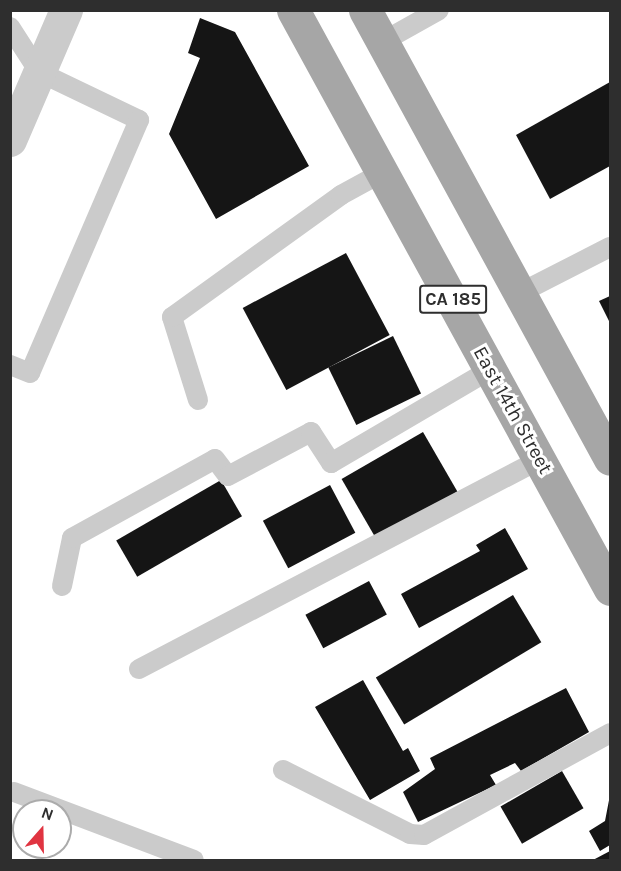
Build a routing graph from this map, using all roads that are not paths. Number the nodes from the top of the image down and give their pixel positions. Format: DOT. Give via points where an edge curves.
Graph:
graph roads {
  1 [pos="66,10"];
  2 [pos="293,10"];
  3 [pos="365,10"];
  4 [pos="439,10"];
  5 [pos="10,27"];
  6 [pos="382,42"];
  7 [pos="39,72"];
  8 [pos="10,140"];
  9 [pos="383,172"];
  10 [pos="610,247"];
  11 [pos="520,293"];
  12 [pos="10,365"];
  13 [pos="491,369"];
  14 [pos="198,400"];
  15 [pos="540,459"];
  16 [pos="610,459"];
  17 [pos="62,586"];
  18 [pos="610,589"];
  19 [pos="139,669"];
  20 [pos="610,733"];
  21 [pos="283,770"];
  22 [pos="14,792"];
  23 [pos="194,861"];
  1 -- 7 [label="street"];
  2 -- 9 [label="main road, East 14th Street / CA 185"];
  3 -- 6 [label="main road, CA 185"];
  4 -- 6 [label="lane"];
  5 -- 7 [label="lane"];
  6 -- 11 [label="main road, CA 185"];
  7 -- 8 [label="street"];
  7 -- 12 [label="lane" via="139,120 30,373"];
  9 -- 13 [label="main road, East 14th Street / CA 185"];
  9 -- 14 [label="lane" via="341,195 172,317"];
  10 -- 11 [label="lane"];
  11 -- 16 [label="main road, CA 185"];
  13 -- 15 [label="main road, East 14th Street / CA 185"];
  13 -- 17 [label="lane" via="331,463 311,432 228,476 215,459 72,538"];
  15 -- 18 [label="main road, East 14th Street / CA 185"];
  15 -- 19 [label="lane"];
  20 -- 21 [label="lane" via="424,835 410,834"];
  22 -- 23 [label="lane"];
}
